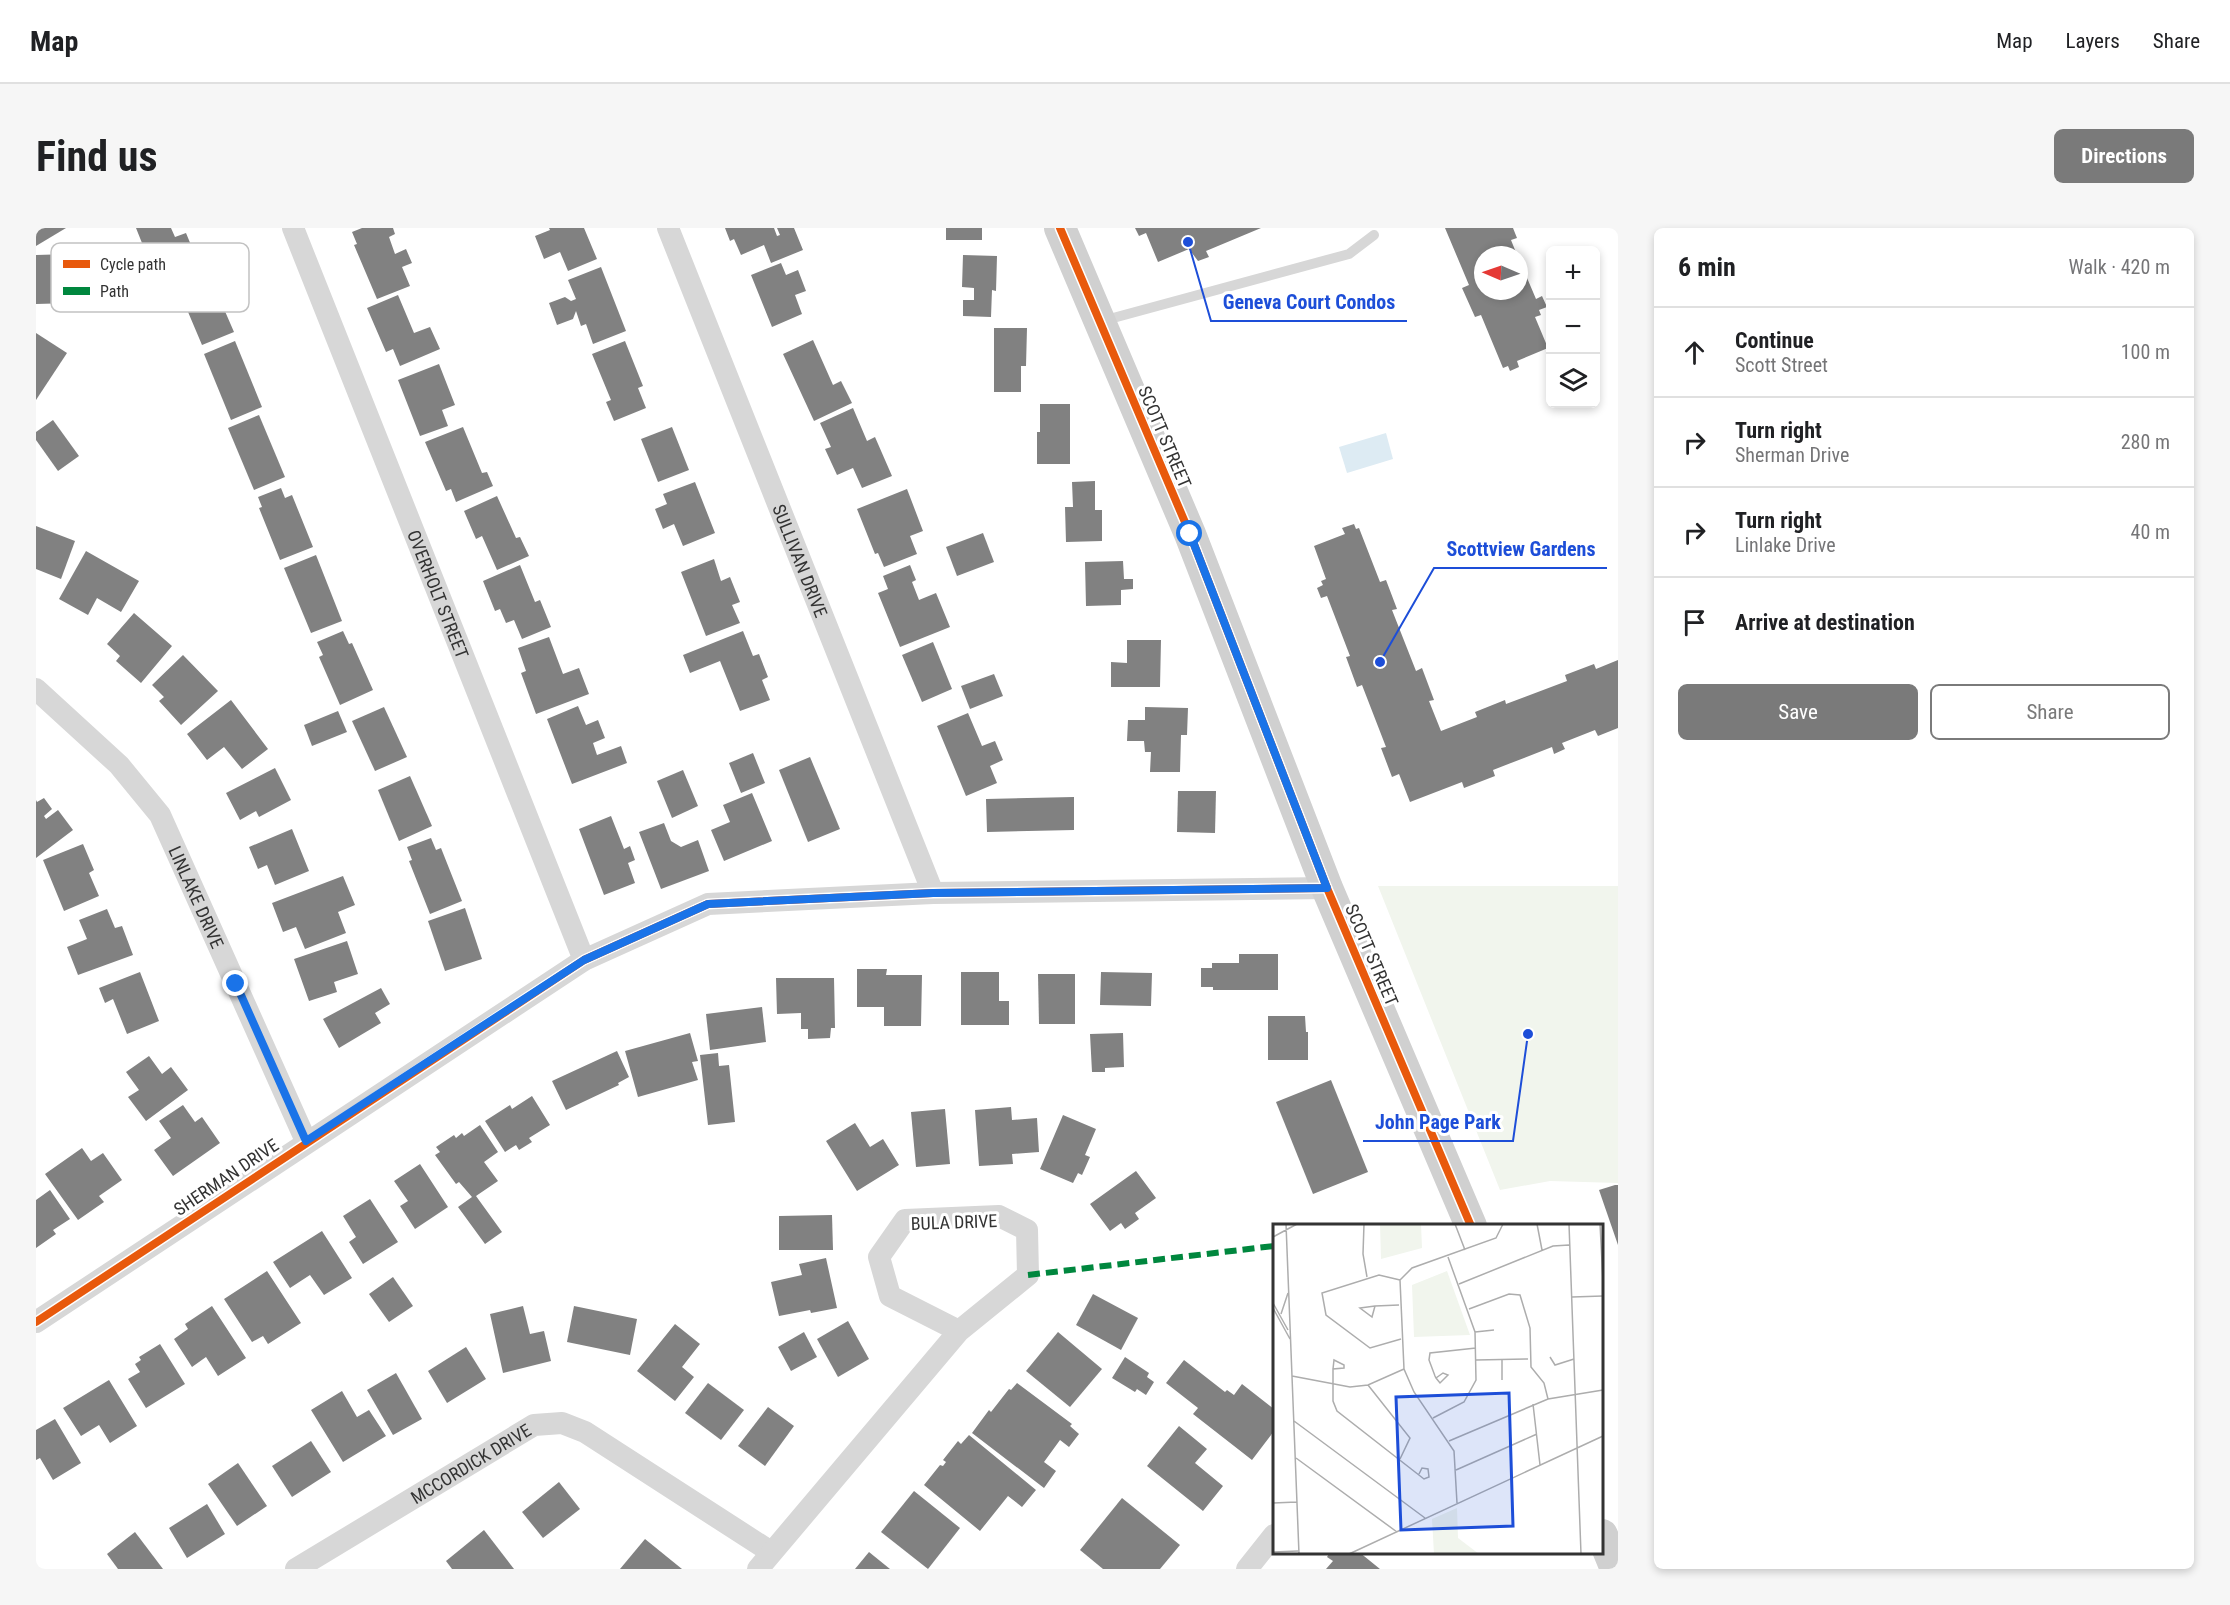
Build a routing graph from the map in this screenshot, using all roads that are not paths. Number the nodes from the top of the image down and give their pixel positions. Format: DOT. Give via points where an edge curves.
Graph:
graph roads {
  1 [pos="293,228"];
  2 [pos="668,228"];
  3 [pos="1060,228"];
  4 [pos="1374,235"];
  5 [pos="1099,321"];
  6 [pos="36,689"];
  7 [pos="1327,888"];
  8 [pos="933,893"];
  9 [pos="584,960"];
  10 [pos="306,1141"];
  11 [pos="1470,1224"];
  12 [pos="36,1322"];
  13 [pos="959,1331"];
  14 [pos="1273,1537"];
  15 [pos="1603,1537"];
  16 [pos="764,1561"];
  17 [pos="296,1569"];
  18 [pos="1246,1569"];
  19 [pos="1616,1569"];
  1 -- 9 [label="street, OVERHOLT STREET"];
  2 -- 8 [label="street, SULLIVAN DRIVE"];
  3 -- 5 [label="main road, SCOTT STREET"];
  4 -- 5 [label="lane" via="1349,254"];
  5 -- 7 [label="main road, SCOTT STREET" via="1190,534"];
  6 -- 10 [label="street, LINLAKE DRIVE" via="119,765 160,815"];
  7 -- 8 [label="street, SHERMAN DRIVE"];
  7 -- 11 [label="main road, SCOTT STREET"];
  8 -- 9 [label="street, SHERMAN DRIVE" via="708,904"];
  9 -- 10 [label="street, SHERMAN DRIVE"];
  10 -- 12 [label="street, SHERMAN DRIVE"];
  13 -- 13 [label="street, BULA DRIVE" via="890,1296 879,1257 905,1220 999,1216 1027,1230 1028,1275"];
  13 -- 16 [label="street, BULA DRIVE"];
  14 -- 18 [label="street"];
  15 -- 19 [label="main road"];
  16 -- 17 [label="street, MCCORDICK DRIVE" via="585,1432 562,1423 534,1425"];
}
